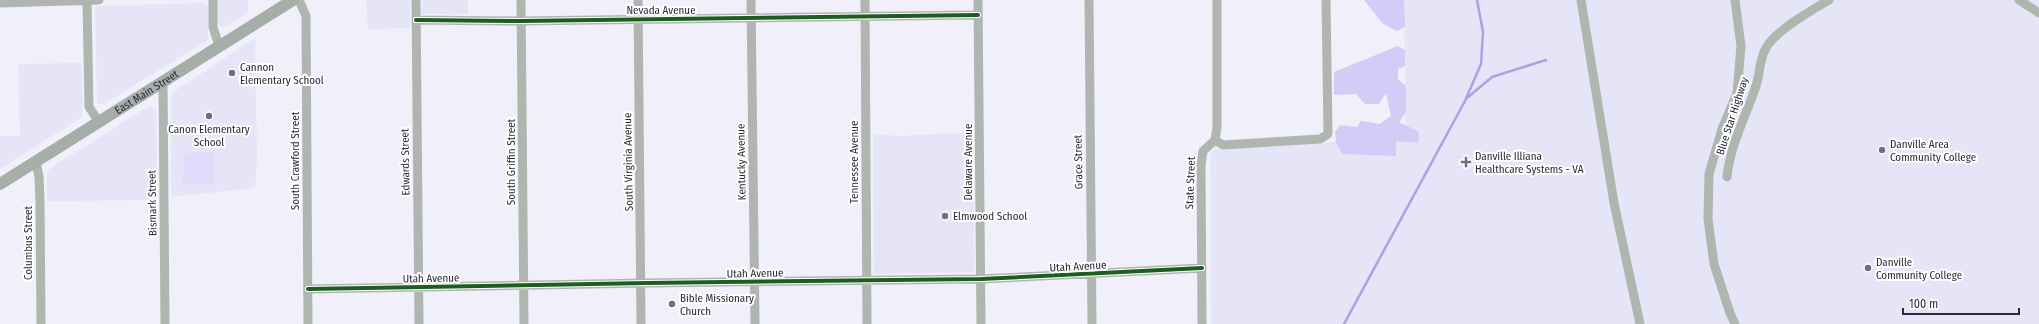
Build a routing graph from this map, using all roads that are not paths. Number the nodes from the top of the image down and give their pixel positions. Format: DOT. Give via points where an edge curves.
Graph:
graph roads {
  1 [pos="87,0"];
  2 [pos="99,0"];
  3 [pos="213,0"];
  4 [pos="292,0"];
  5 [pos="299,0"];
  6 [pos="416,0"];
  7 [pos="521,0"];
  8 [pos="638,0"];
  9 [pos="752,0"];
  10 [pos="865,0"];
  11 [pos="978,0"];
  12 [pos="1089,0"];
  13 [pos="1217,0"];
  14 [pos="1326,0"];
  15 [pos="1735,0"];
  16 [pos="1829,0"];
  17 [pos="2019,0"];
  18 [pos="1582,1"];
  19 [pos="0,3"];
  20 [pos="2039,13"];
  21 [pos="978,15"];
  22 [pos="866,17"];
  23 [pos="752,18"];
  24 [pos="638,19"];
  25 [pos="416,20"];
  26 [pos="522,21"];
  27 [pos="219,46"];
  28 [pos="163,81"];
  29 [pos="99,122"];
  30 [pos="1215,140"];
  31 [pos="36,162"];
  32 [pos="1727,177"];
  33 [pos="0,184"];
  34 [pos="1202,268"];
  35 [pos="1091,274"];
  36 [pos="981,279"];
  37 [pos="867,281"];
  38 [pos="754,282"];
  39 [pos="641,283"];
  40 [pos="524,286"];
  41 [pos="418,287"];
  42 [pos="308,289"];
  43 [pos="41,324"];
  44 [pos="165,324"];
  45 [pos="308,324"];
  46 [pos="419,324"];
  47 [pos="524,324"];
  48 [pos="641,324"];
  49 [pos="755,324"];
  50 [pos="867,324"];
  51 [pos="981,324"];
  52 [pos="1092,324"];
  53 [pos="1202,324"];
  54 [pos="1640,324"];
  55 [pos="1735,324"];
  1 -- 2 [label="street"];
  1 -- 19 [label="street"];
  1 -- 29 [label="street" via="89,107"];
  3 -- 27 [label="street" via="213,27"];
  4 -- 27 [label="main road, East Main Street"];
  5 -- 42 [label="street, South Crawford Street" via="306,16"];
  6 -- 25 [label="street, Edwards Street"];
  7 -- 26 [label="street, South Griffin Street"];
  8 -- 24 [label="street, South Virginia Avenue"];
  9 -- 23 [label="street, Kentucky Avenue"];
  10 -- 22 [label="street, Tennessee Avenue"];
  11 -- 21 [label="street, Delaware Avenue"];
  12 -- 35 [label="street, Grace Street"];
  13 -- 30 [label="street"];
  14 -- 30 [label="street" via="1328,134 1320,139 1223,145"];
  15 -- 55 [label="street" via="1741,46 1737,93 1722,129 1709,174 1708,219 1714,264"];
  16 -- 32 [label="street, Blue Star Highway" via="1785,29 1766,47 1750,105 1736,139"];
  17 -- 20 [label="street"];
  18 -- 54 [label="street" via="1614,203"];
  21 -- 22 [label="street, Nevada Avenue"];
  21 -- 36 [label="street, Delaware Avenue"];
  22 -- 23 [label="street, Nevada Avenue"];
  22 -- 37 [label="street, Tennessee Avenue"];
  23 -- 24 [label="street, Nevada Avenue"];
  23 -- 38 [label="street, Kentucky Avenue"];
  24 -- 26 [label="street, Nevada Avenue"];
  24 -- 39 [label="street, South Virginia Avenue"];
  25 -- 26 [label="street, Nevada Avenue"];
  25 -- 41 [label="street, Edwards Street"];
  26 -- 40 [label="street, South Griffin Street"];
  27 -- 28 [label="main road, East Main Street"];
  28 -- 29 [label="main road, East Main Street"];
  28 -- 44 [label="street, Bismark Street"];
  29 -- 31 [label="main road, East Main Street"];
  30 -- 34 [label="street, State Street" via="1203,151 1201,165"];
  31 -- 33 [label="main road, East Main Street"];
  31 -- 43 [label="street, Columbus Street" via="40,201"];
  34 -- 35 [label="street, Utah Avenue"];
  34 -- 53 [label="street, State Street"];
  35 -- 36 [label="street, Utah Avenue"];
  35 -- 52 [label="street, Grace Street"];
  36 -- 37 [label="street, Utah Avenue"];
  36 -- 51 [label="street, Delaware Avenue"];
  37 -- 38 [label="street, Utah Avenue"];
  37 -- 50 [label="street, Tennessee Avenue"];
  38 -- 39 [label="street, Utah Avenue"];
  38 -- 49 [label="street, Kentucky Avenue"];
  39 -- 40 [label="street, Utah Avenue"];
  39 -- 48 [label="street, South Virginia Avenue"];
  40 -- 41 [label="street, Utah Avenue"];
  40 -- 47 [label="street, South Griffin Street"];
  41 -- 42 [label="street, Utah Avenue"];
  41 -- 46 [label="street, Edwards Street"];
  42 -- 45 [label="street, South Crawford Street"];
}
